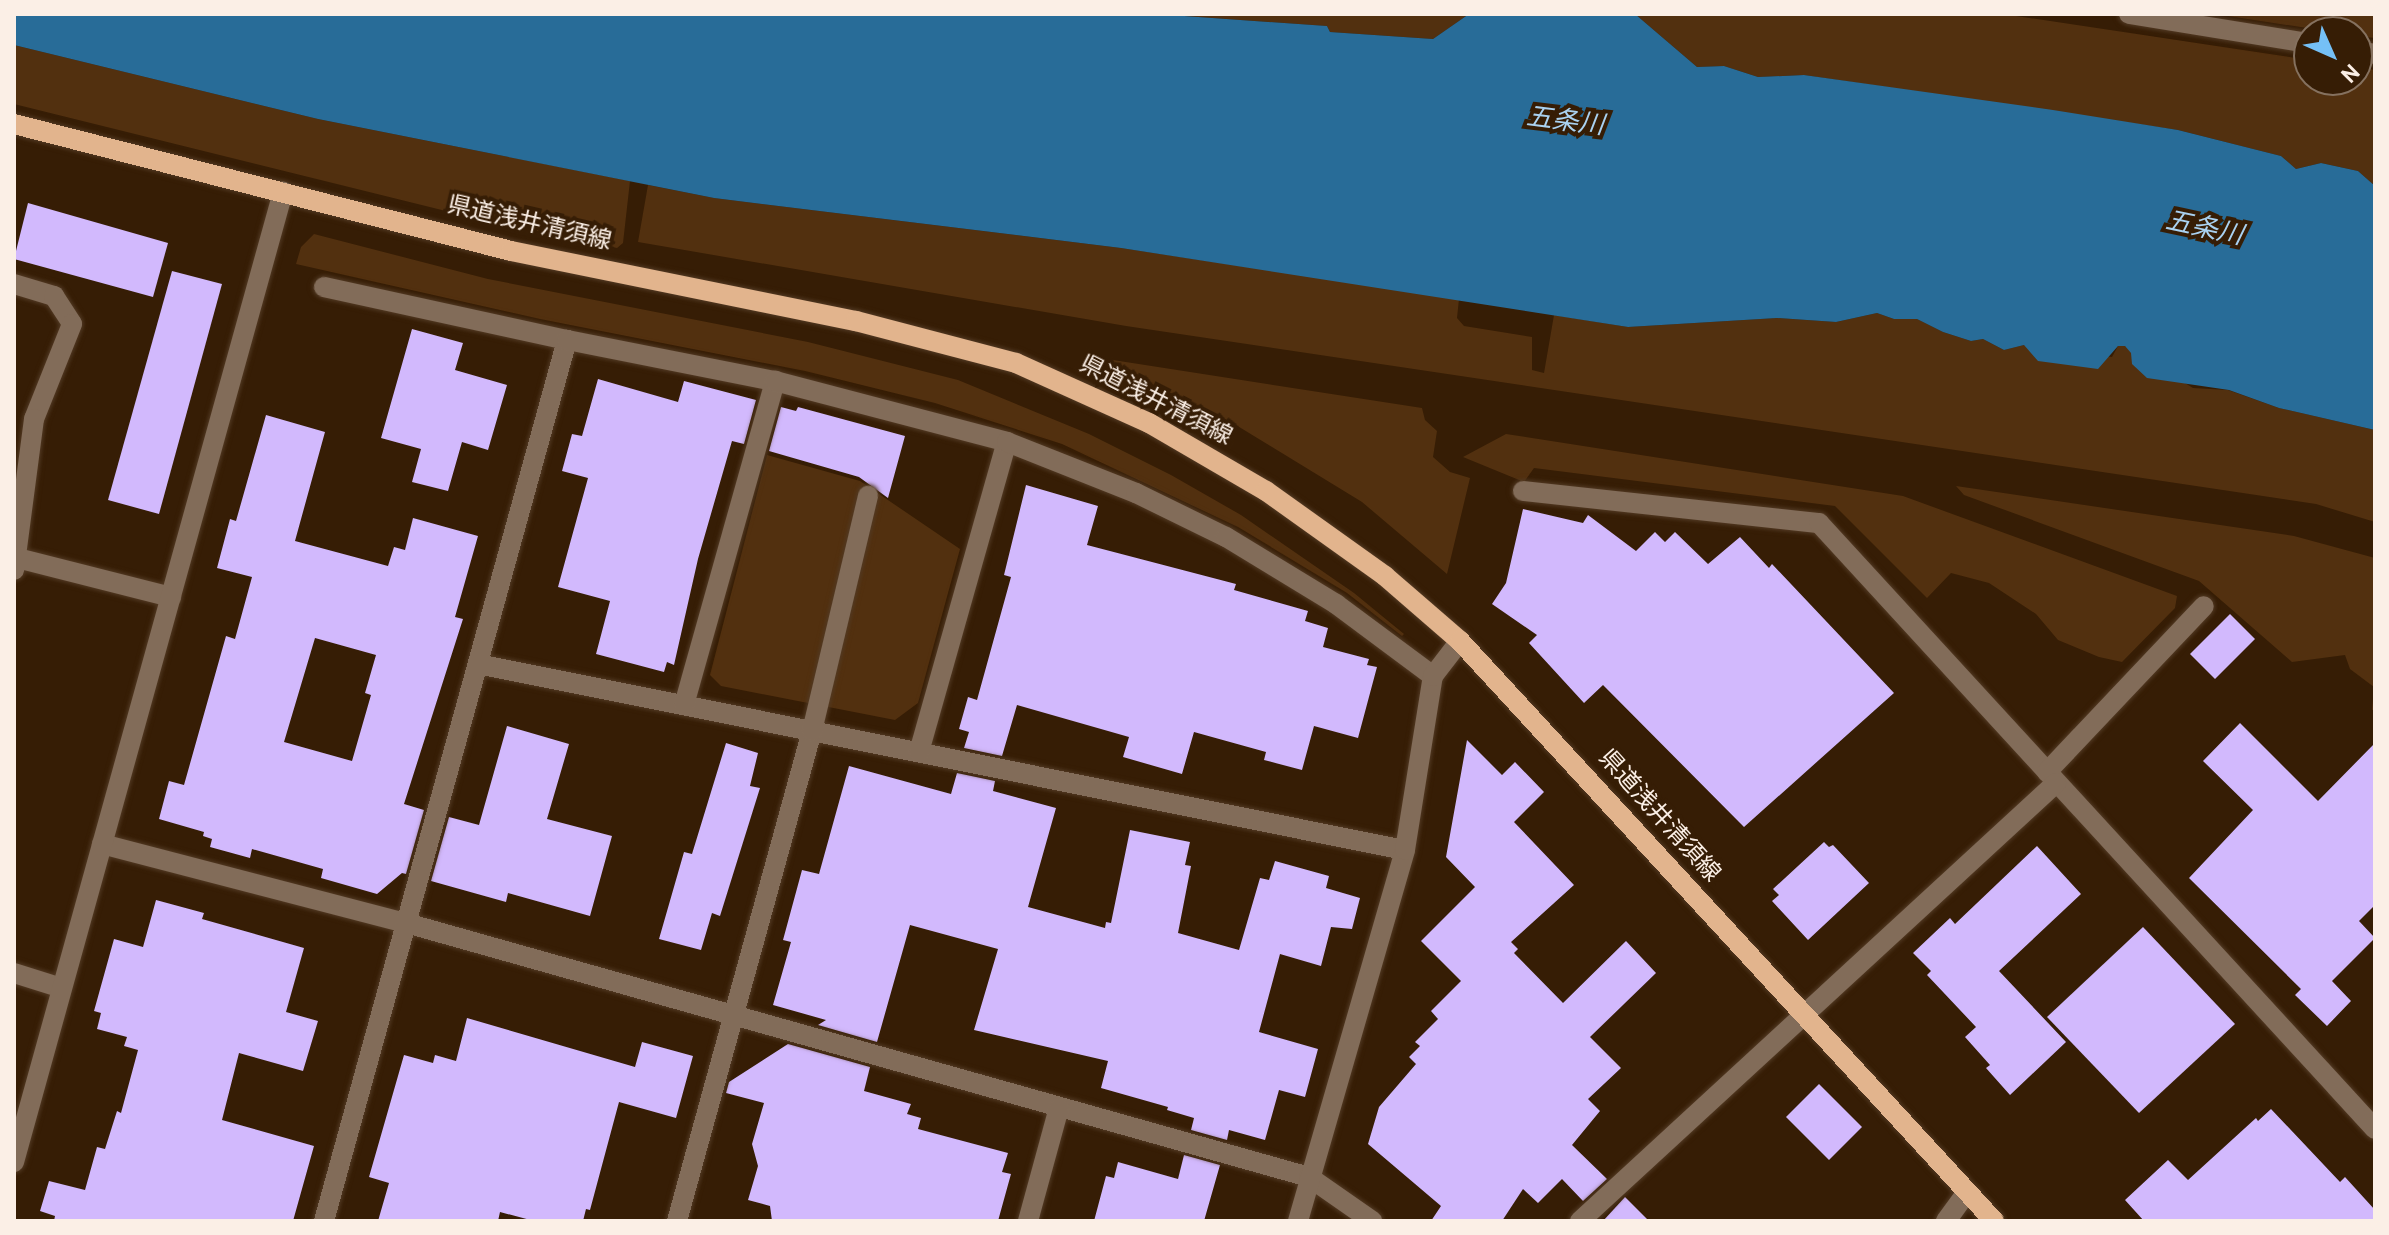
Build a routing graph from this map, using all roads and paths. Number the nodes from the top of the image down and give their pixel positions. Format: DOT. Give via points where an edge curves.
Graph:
graph roads {
  1 [pos="2129,14"];
  2 [pos="2293,40"];
  3 [pos="14,124"];
  4 [pos="283,192"];
  5 [pos="14,284"];
  6 [pos="324,287"];
  7 [pos="567,340"];
  8 [pos="775,381"];
  9 [pos="1007,442"];
  10 [pos="1523,491"];
  11 [pos="868,496"];
  12 [pos="15,564"];
  13 [pos="171,597"];
  14 [pos="2204,606"];
  15 [pos="1460,641"];
  16 [pos="478,664"];
  17 [pos="1433,676"];
  18 [pos="684,705"];
  19 [pos="812,731"];
  20 [pos="919,752"];
  21 [pos="2052,778"];
  22 [pos="102,844"];
  23 [pos="1405,850"];
  24 [pos="406,923"];
  25 [pos="14,973"];
  26 [pos="62,988"];
  27 [pos="1804,1015"];
  28 [pos="733,1016"];
  29 [pos="1059,1108"];
  30 [pos="2375,1129"];
  31 [pos="14,1162"];
  32 [pos="1309,1177"];
  33 [pos="1967,1192"];
  34 [pos="324,1221"];
  35 [pos="677,1221"];
  36 [pos="1028,1221"];
  37 [pos="1298,1221"];
  38 [pos="1372,1221"];
  39 [pos="1580,1221"];
  40 [pos="1946,1221"];
  41 [pos="1994,1221"];
  1 -- 2 [label="street"];
  3 -- 4 [label="main road, 県道浅井清須線"];
  4 -- 13 [label="street"];
  4 -- 15 [label="main road, 県道浅井清須線" via="511,251 856,321 1016,363 1149,423 1266,491 1385,576"];
  5 -- 12 [label="street" via="54,296 72,324 34,419"];
  6 -- 7 [label="street"];
  7 -- 8 [label="street"];
  7 -- 16 [label="street"];
  8 -- 9 [label="street"];
  8 -- 18 [label="street"];
  9 -- 17 [label="street" via="1136,493 1226,537 1336,604"];
  9 -- 20 [label="street"];
  10 -- 21 [label="street" via="1819,523"];
  11 -- 19 [label="street"];
  12 -- 13 [label="street"];
  13 -- 22 [label="street"];
  14 -- 21 [label="street"];
  15 -- 17 [label="street"];
  15 -- 27 [label="main road, 県道浅井清須線"];
  16 -- 18 [label="street"];
  16 -- 24 [label="street"];
  17 -- 23 [label="street"];
  18 -- 19 [label="street"];
  19 -- 20 [label="street"];
  19 -- 28 [label="street"];
  20 -- 23 [label="street"];
  21 -- 27 [label="street"];
  21 -- 30 [label="street"];
  22 -- 24 [label="street"];
  22 -- 26 [label="street"];
  23 -- 32 [label="street"];
  24 -- 28 [label="street"];
  24 -- 34 [label="street"];
  25 -- 26 [label="street"];
  26 -- 31 [label="street"];
  27 -- 33 [label="main road, 県道浅井清須線"];
  27 -- 39 [label="street"];
  28 -- 29 [label="street"];
  28 -- 35 [label="street"];
  29 -- 32 [label="street"];
  29 -- 36 [label="street"];
  32 -- 37 [label="street"];
  32 -- 38 [label="street"];
  33 -- 40 [label="street"];
  33 -- 41 [label="main road, 県道浅井清須線"];
}
